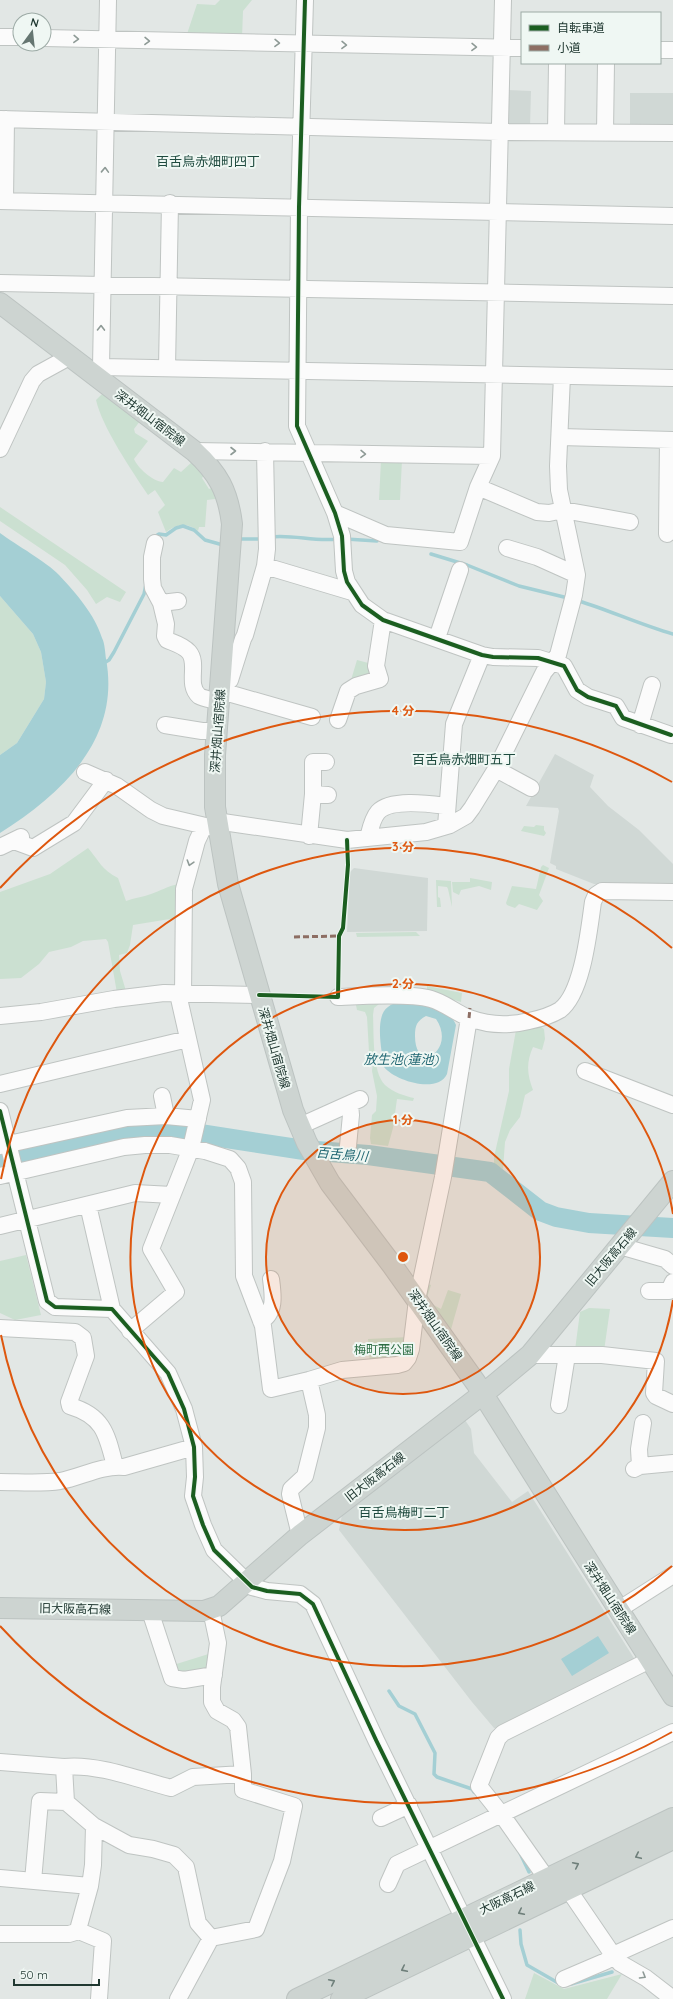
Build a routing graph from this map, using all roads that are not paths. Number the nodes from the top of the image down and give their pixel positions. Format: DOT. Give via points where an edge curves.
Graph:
graph roads {
  1 [pos="108,0"];
  2 [pos="305,0"];
  3 [pos="503,0"];
  4 [pos="0,37"];
  5 [pos="12,38"];
  6 [pos="52,38"];
  7 [pos="108,40"];
  8 [pos="305,44"];
  9 [pos="501,48"];
  10 [pos="521,48"];
  11 [pos="661,50"];
  12 [pos="673,50"];
  13 [pos="557,64"];
  14 [pos="606,64"];
  15 [pos="3,119"];
  16 [pos="106,122"];
  17 [pos="301,126"];
  18 [pos="499,132"];
  19 [pos="556,132"];
  20 [pos="605,132"];
  21 [pos="673,133"];
  22 [pos="3,201"];
  23 [pos="104,202"];
  24 [pos="170,204"];
  25 [pos="299,207"];
  26 [pos="498,212"];
  27 [pos="673,216"];
  28 [pos="0,283"];
  29 [pos="102,285"];
  30 [pos="169,286"];
  31 [pos="298,288"];
  32 [pos="495,292"];
  33 [pos="673,296"];
  34 [pos="0,303"];
  35 [pos="69,357"];
  36 [pos="167,368"];
  37 [pos="97,371"];
  38 [pos="298,371"];
  39 [pos="494,374"];
  40 [pos="562,376"];
  41 [pos="673,378"];
  42 [pos="4,424"];
  43 [pos="560,437"];
  44 [pos="670,440"];
  45 [pos="0,449"];
  46 [pos="194,451"];
  47 [pos="265,451"];
  48 [pos="310,453"];
  49 [pos="492,456"];
  50 [pos="478,487"];
  51 [pos="563,510"];
  52 [pos="335,513"];
  53 [pos="630,522"];
  54 [pos="667,534"];
  55 [pos="155,543"];
  56 [pos="506,548"];
  57 [pos="265,566"];
  58 [pos="460,570"];
  59 [pos="577,575"];
  60 [pos="352,592"];
  61 [pos="178,601"];
  62 [pos="162,602"];
  63 [pos="383,620"];
  64 [pos="437,638"];
  65 [pos="482,655"];
  66 [pos="551,663"];
  67 [pos="652,685"];
  68 [pos="220,694"];
  69 [pos="312,717"];
  70 [pos="338,720"];
  71 [pos="165,725"];
  72 [pos="640,725"];
  73 [pos="217,731"];
  74 [pos="671,736"];
  75 [pos="326,762"];
  76 [pos="496,769"];
  77 [pos="85,772"];
  78 [pos="106,780"];
  79 [pos="531,788"];
  80 [pos="448,806"];
  81 [pos="212,825"];
  82 [pos="446,826"];
  83 [pos="309,836"];
  84 [pos="368,838"];
  85 [pos="12,842"];
  86 [pos="673,892"];
  87 [pos="181,994"];
  88 [pos="259,994"];
  89 [pos="338,997"];
  90 [pos="0,1016"];
  91 [pos="468,1018"];
  92 [pos="188,1039"];
  93 [pos="584,1071"];
  94 [pos="0,1084"];
  95 [pos="162,1096"];
  96 [pos="673,1105"];
  97 [pos="0,1110"];
  98 [pos="166,1116"];
  99 [pos="197,1121"];
  100 [pos="300,1126"];
  101 [pos="191,1146"];
  102 [pos="348,1146"];
  103 [pos="5,1147"];
  104 [pos="9,1172"];
  105 [pos="673,1181"];
  106 [pos="172,1195"];
  107 [pos="88,1205"];
  108 [pos="27,1220"];
  109 [pos="0,1226"];
  110 [pos="624,1240"];
  111 [pos="673,1266"];
  112 [pos="271,1279"];
  113 [pos="673,1282"];
  114 [pos="649,1291"];
  115 [pos="417,1300"];
  116 [pos="112,1309"];
  117 [pos="261,1321"];
  118 [pos="0,1328"];
  119 [pos="130,1331"];
  120 [pos="530,1354"];
  121 [pos="567,1355"];
  122 [pos="309,1380"];
  123 [pos="482,1394"];
  124 [pos="673,1404"];
  125 [pos="559,1405"];
  126 [pos="643,1423"];
  127 [pos="194,1447"];
  128 [pos="673,1464"];
  129 [pos="115,1466"];
  130 [pos="0,1482"];
  131 [pos="300,1535"];
  132 [pos="673,1575"];
  133 [pos="246,1583"];
  134 [pos="0,1608"];
  135 [pos="211,1610"];
  136 [pos="618,1610"];
  137 [pos="150,1611"];
  138 [pos="650,1660"];
  139 [pos="214,1675"];
  140 [pos="673,1696"];
  141 [pos="673,1732"];
  142 [pos="0,1762"];
  143 [pos="64,1767"];
  144 [pos="243,1774"];
  145 [pos="66,1802"];
  146 [pos="409,1805"];
  147 [pos="502,1815"];
  148 [pos="380,1818"];
  149 [pos="673,1818"];
  150 [pos="94,1826"];
  151 [pos="673,1839"];
  152 [pos="430,1848"];
  153 [pos="0,1878"];
  154 [pos="547,1879"];
  155 [pos="34,1881"];
  156 [pos="388,1884"];
  157 [pos="90,1886"];
  158 [pos="568,1889"];
  159 [pos="468,1927"];
  160 [pos="673,1928"];
  161 [pos="79,1931"];
  162 [pos="0,1934"];
  163 [pos="211,1938"];
  164 [pos="613,1955"];
  165 [pos="564,1979"];
  166 [pos="99,1999"];
  167 [pos="178,1999"];
  168 [pos="297,1999"];
  169 [pos="341,1999"];
  170 [pos="503,1999"];
  171 [pos="673,1999"];
  1 -- 7 [label="street"];
  2 -- 8 [label="street"];
  3 -- 9 [label="street"];
  4 -- 5 [label="street"];
  6 -- 7 [label="street, one-way"];
  7 -- 8 [label="street, one-way"];
  7 -- 16 [label="street"];
  8 -- 9 [label="street, one-way"];
  8 -- 17 [label="street"];
  9 -- 10 [label="street"];
  9 -- 18 [label="street"];
  11 -- 12 [label="street"];
  13 -- 19 [label="street"];
  14 -- 20 [label="street"];
  15 -- 16 [label="street"];
  15 -- 22 [label="street"];
  16 -- 17 [label="street"];
  23 -- 16 [label="street, one-way"];
  17 -- 18 [label="street"];
  17 -- 25 [label="street"];
  18 -- 19 [label="street"];
  18 -- 26 [label="street"];
  19 -- 20 [label="street"];
  20 -- 21 [label="street"];
  22 -- 23 [label="street"];
  23 -- 24 [label="street"];
  23 -- 29 [label="street"];
  24 -- 25 [label="street"];
  24 -- 30 [label="street"];
  25 -- 26 [label="street"];
  25 -- 31 [label="street"];
  26 -- 27 [label="street"];
  26 -- 32 [label="street"];
  28 -- 29 [label="street"];
  29 -- 30 [label="street"];
  37 -- 29 [label="street, one-way"];
  30 -- 31 [label="street"];
  30 -- 36 [label="street"];
  31 -- 32 [label="street"];
  31 -- 38 [label="street"];
  32 -- 33 [label="street"];
  32 -- 39 [label="street"];
  34 -- 35 [label="main road, 深井畑山宿院線"];
  35 -- 37 [label="main road, 深井畑山宿院線"];
  35 -- 42 [label="street" via="35,377 27,389 13,423"];
  36 -- 37 [label="street"];
  36 -- 38 [label="street"];
  37 -- 46 [label="main road, 深井畑山宿院線"];
  38 -- 39 [label="street"];
  38 -- 48 [label="street" via="297,426"];
  39 -- 40 [label="street"];
  39 -- 49 [label="street"];
  40 -- 41 [label="street"];
  40 -- 43 [label="street"];
  42 -- 45 [label="street"];
  43 -- 44 [label="street"];
  43 -- 51 [label="street" via="558,466"];
  44 -- 54 [label="street"];
  46 -- 47 [label="street, one-way"];
  46 -- 68 [label="main road, 深井畑山宿院線" via="209,465 222,484 230,504 232,524"];
  47 -- 48 [label="street"];
  47 -- 57 [label="street" via="268,549"];
  48 -- 49 [label="street, one-way"];
  48 -- 52 [label="street"];
  49 -- 50 [label="street"];
  50 -- 51 [label="street" via="537,512"];
  50 -- 52 [label="street" via="460,542 386,535"];
  51 -- 53 [label="street"];
  51 -- 59 [label="street"];
  52 -- 60 [label="street" via="342,536 344,571"];
  55 -- 62 [label="street" via="152,580 153,588"];
  56 -- 59 [label="street" via="536,557"];
  57 -- 60 [label="street"];
  57 -- 68 [label="street" via="246,635 230,680"];
  58 -- 64 [label="street"];
  59 -- 66 [label="street" via="558,655"];
  60 -- 63 [label="street" via="362,605"];
  61 -- 62 [label="street"];
  62 -- 68 [label="street" via="166,624 164,636 189,652 194,689 200,696"];
  63 -- 64 [label="street"];
  63 -- 70 [label="street" via="376,666 380,679 348,691"];
  64 -- 65 [label="street"];
  65 -- 66 [label="street" via="538,658"];
  65 -- 80 [label="street" via="454,724"];
  66 -- 72 [label="street" via="564,666 577,690 588,697 616,706 623,718"];
  66 -- 76 [label="street" via="544,672"];
  67 -- 72 [label="street"];
  68 -- 69 [label="street"];
  68 -- 73 [label="main road, 深井畑山宿院線"];
  71 -- 73 [label="street"];
  72 -- 74 [label="street"];
  73 -- 81 [label="main road, 深井畑山宿院線"];
  75 -- 83 [label="street" via="313,762 321,795"];
  76 -- 79 [label="street"];
  76 -- 82 [label="street" via="478,801 466,816"];
  77 -- 78 [label="street"];
  78 -- 81 [label="street" via="163,816"];
  78 -- 85 [label="street" via="74,823 33,848"];
  80 -- 82 [label="street"];
  80 -- 84 [label="street" via="414,802 383,808 375,818"];
  81 -- 83 [label="street"];
  81 -- 87 [label="street, one-way" via="197,841 184,889"];
  81 -- 88 [label="main road, 深井畑山宿院線"];
  82 -- 84 [label="street" via="426,832"];
  83 -- 84 [label="street" via="347,840"];
  86 -- 91 [label="street" via="602,891 596,895 587,948 579,975 572,995 560,1010 547,1017 512,1024 500,1025"];
  87 -- 88 [label="street"];
  87 -- 90 [label="street" via="164,993 114,999 42,1012"];
  87 -- 92 [label="street"];
  88 -- 100 [label="main road, 深井畑山宿院線"];
  89 -- 91 [label="street" via="422,997 441,1003"];
  91 -- 115 [label="street" via="446,1163"];
  92 -- 94 [label="street"];
  92 -- 99 [label="street" via="202,1100"];
  93 -- 96 [label="street"];
  95 -- 98 [label="street"];
  97 -- 103 [label="street"];
  98 -- 99 [label="street"];
  98 -- 103 [label="street" via="127,1118"];
  99 -- 101 [label="street"];
  100 -- 102 [label="street" via="355,1102"];
  100 -- 115 [label="main road, 深井畑山宿院線" via="318,1164 342,1200"];
  101 -- 104 [label="street" via="124,1147"];
  101 -- 106 [label="street"];
  101 -- 117 [label="street" via="224,1156 238,1168 244,1189 244,1276"];
  103 -- 104 [label="street"];
  104 -- 108 [label="street"];
  105 -- 110 [label="main road, 旧大阪高石線"];
  106 -- 107 [label="street" via="135,1192"];
  106 -- 119 [label="street" via="151,1249 176,1292"];
  107 -- 108 [label="street"];
  107 -- 116 [label="street"];
  108 -- 109 [label="street"];
  108 -- 116 [label="street" via="46,1301 55,1307"];
  110 -- 111 [label="street" via="665,1259"];
  110 -- 120 [label="main road, 旧大阪高石線"];
  112 -- 117 [label="street" via="274,1300 266,1318"];
  113 -- 114 [label="street" via="669,1291"];
  115 -- 122 [label="street" via="412,1349 404,1363 342,1370"];
  115 -- 123 [label="main road, 深井畑山宿院線"];
  116 -- 119 [label="street"];
  117 -- 122 [label="street" via="271,1389"];
  118 -- 129 [label="street" via="75,1332 83,1338 86,1356 69,1402 70,1406 84,1410 107,1434"];
  119 -- 127 [label="street" via="168,1373 184,1409"];
  120 -- 121 [label="street"];
  120 -- 123 [label="main road, 旧大阪高石線"];
  121 -- 124 [label="street" via="602,1355 656,1361 654,1393"];
  121 -- 125 [label="street"];
  122 -- 131 [label="street" via="317,1428 305,1476 291,1489 290,1494"];
  123 -- 131 [label="main road, 旧大阪高石線"];
  123 -- 136 [label="main road, 深井畑山宿院線"];
  126 -- 128 [label="street" via="637,1467"];
  127 -- 129 [label="street" via="124,1467"];
  127 -- 133 [label="street" via="194,1496 203,1525 214,1550"];
  129 -- 130 [label="street" via="60,1481"];
  131 -- 133 [label="main road, 旧大阪高石線"];
  132 -- 136 [label="street"];
  133 -- 135 [label="main road, 旧大阪高石線"];
  133 -- 146 [label="street" via="258,1589 300,1594 313,1604"];
  134 -- 137 [label="main road, 旧大阪高石線"];
  135 -- 137 [label="main road, 旧大阪高石線"];
  135 -- 139 [label="street" via="218,1643"];
  136 -- 138 [label="main road, 深井畑山宿院線"];
  137 -- 139 [label="street" via="172,1678 184,1680"];
  138 -- 140 [label="main road, 深井畑山宿院線"];
  138 -- 147 [label="street" via="503,1733 498,1738 478,1786"];
  139 -- 144 [label="street" via="212,1702 217,1710 233,1720 238,1727"];
  141 -- 147 [label="street"];
  142 -- 143 [label="street"];
  143 -- 144 [label="street" via="100,1770 171,1788 193,1777"];
  143 -- 145 [label="street"];
  144 -- 163 [label="street" via="243,1790 294,1806 293,1818 282,1861 256,1929"];
  145 -- 150 [label="street"];
  145 -- 155 [label="street" via="40,1801"];
  146 -- 148 [label="street"];
  146 -- 152 [label="street"];
  147 -- 152 [label="street"];
  147 -- 154 [label="street"];
  154 -- 149 [label="main road, 大阪高石線, one-way"];
  150 -- 157 [label="street"];
  150 -- 163 [label="street" via="129,1845 153,1849 178,1859 186,1867 198,1923"];
  151 -- 158 [label="main road, 大阪高石線, one-way"];
  152 -- 156 [label="street" via="397,1864"];
  152 -- 159 [label="street"];
  153 -- 155 [label="street"];
  154 -- 159 [label="main road, 大阪高石線"];
  155 -- 157 [label="street"];
  157 -- 161 [label="street"];
  158 -- 159 [label="main road, 大阪高石線, one-way"];
  158 -- 164 [label="street"];
  168 -- 159 [label="main road, 大阪高石線, one-way"];
  159 -- 169 [label="main road, 大阪高石線, one-way"];
  159 -- 170 [label="street"];
  160 -- 164 [label="street"];
  161 -- 162 [label="street" via="70,1934"];
  161 -- 166 [label="street" via="103,1941"];
  163 -- 167 [label="street"];
  164 -- 165 [label="street" via="606,1961"];
  164 -- 171 [label="street, one-way" via="620,1963 646,1978"];
}
